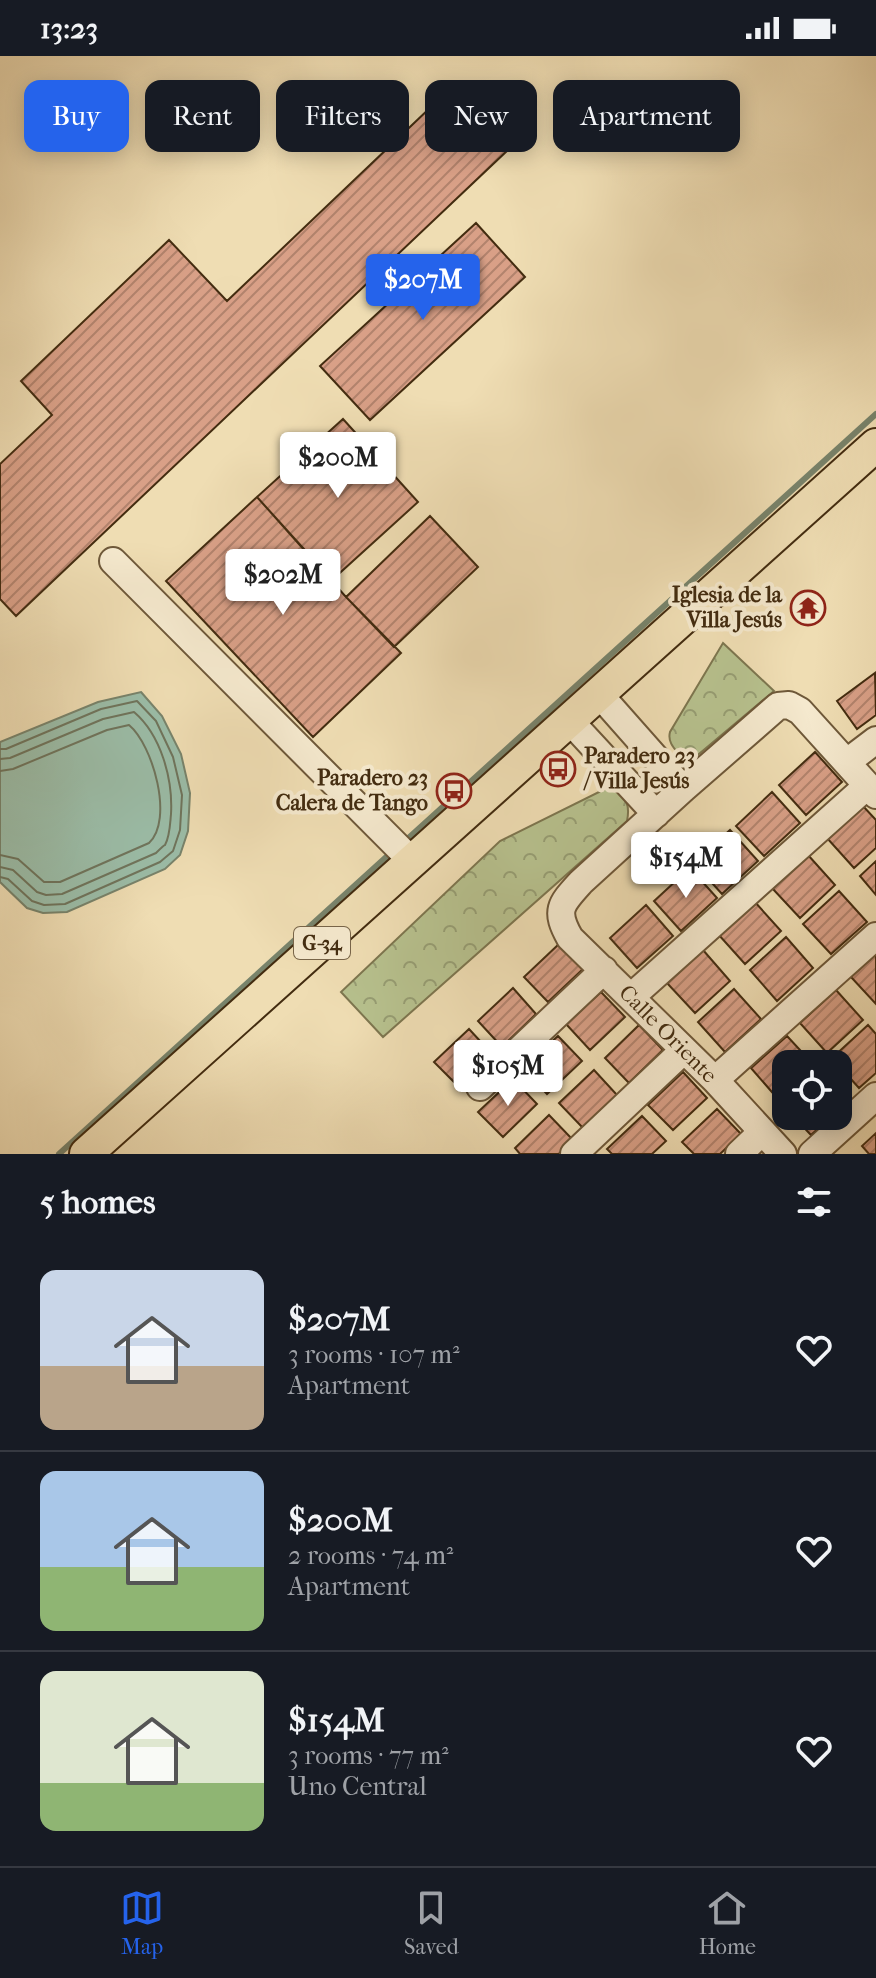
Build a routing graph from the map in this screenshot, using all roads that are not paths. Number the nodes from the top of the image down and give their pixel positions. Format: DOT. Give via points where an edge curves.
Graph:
graph roads {
  1 [pos="876,445"];
  2 [pos="113,561"];
  3 [pos="599,694"];
  4 [pos="570,721"];
  5 [pos="876,740"];
  6 [pos="847,762"];
  7 [pos="683,789"];
  8 [pos="872,790"];
  9 [pos="656,814"];
  10 [pos="403,852"];
  11 [pos="876,936"];
  12 [pos="604,970"];
  13 [pos="631,997"];
  14 [pos="684,1050"];
  15 [pos="715,1080"];
  16 [pos="480,1087"];
  17 [pos="876,1096"];
  18 [pos="762,1132"];
  19 [pos="86,1154"];
  20 [pos="574,1154"];
  21 [pos="739,1154"];
  22 [pos="783,1154"];
  23 [pos="812,1154"];
  1 -- 3 [label="main road, G-34"];
  2 -- 10 [label="street"];
  3 -- 4 [label="main road, G-34"];
  3 -- 7 [label="street"];
  4 -- 9 [label="street"];
  4 -- 10 [label="main road, G-34"];
  5 -- 6 [label="street"];
  6 -- 7 [label="street" via="800,711 778,706"];
  6 -- 8 [label="street"];
  7 -- 9 [label="street"];
  8 -- 13 [label="street"];
  9 -- 12 [label="street, Calle Oriente" via="581,882 561,911 570,938"];
  10 -- 19 [label="main road, G-34"];
  11 -- 15 [label="street"];
  12 -- 13 [label="street, Calle Oriente"];
  12 -- 16 [label="street"];
  13 -- 14 [label="street, Calle Oriente"];
  14 -- 15 [label="street, Calle Oriente"];
  14 -- 20 [label="street"];
  15 -- 18 [label="street, Calle Oriente"];
  17 -- 23 [label="street"];
  18 -- 21 [label="street"];
  18 -- 22 [label="street, Calle Oriente"];
}
